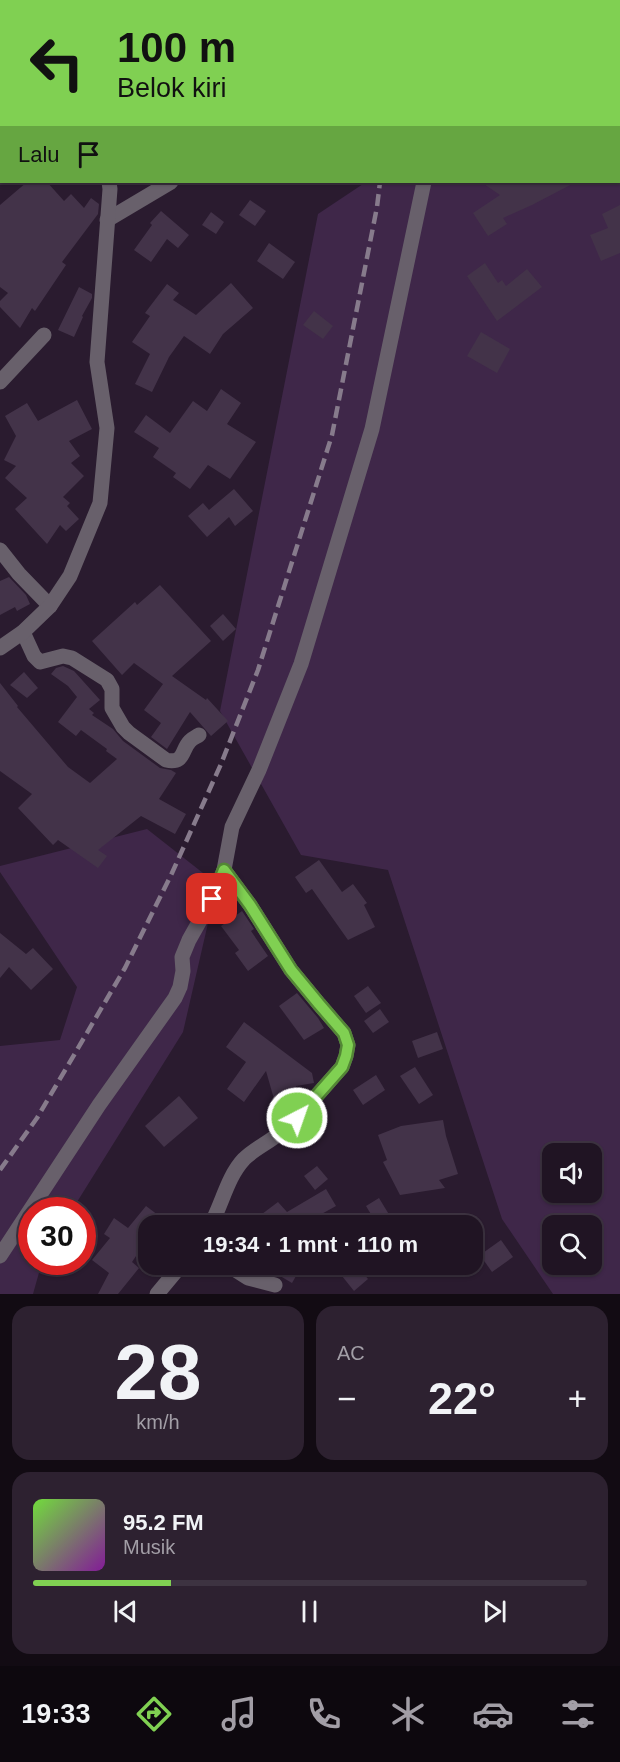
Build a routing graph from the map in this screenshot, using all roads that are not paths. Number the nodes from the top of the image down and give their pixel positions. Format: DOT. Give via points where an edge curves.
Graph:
graph roads {
  1 [pos="109,183"];
  2 [pos="169,183"];
  3 [pos="424,183"];
  4 [pos="107,220"];
  5 [pos="44,336"];
  6 [pos="0,382"];
  7 [pos="0,550"];
  8 [pos="50,606"];
  9 [pos="24,632"];
  10 [pos="0,648"];
  11 [pos="199,735"];
  12 [pos="224,870"];
  13 [pos="216,1215"];
  14 [pos="0,1256"];
  15 [pos="173,1275"];
  16 [pos="243,1275"];
  17 [pos="275,1285"];
  18 [pos="157,1294"];
  1 -- 4 [label="street"];
  2 -- 4 [label="street"];
  3 -- 12 [label="street" via="372,429 301,664 232,827"];
  4 -- 8 [label="street" via="97,362 107,428 100,502 70,576"];
  5 -- 6 [label="street"];
  7 -- 8 [label="street"];
  8 -- 9 [label="street"];
  9 -- 10 [label="street"];
  9 -- 11 [label="street" via="40,662 63,656 72,658 107,680 112,689 112,708 123,727 166,760 179,759 190,741"];
  12 -- 13 [label="street" via="291,970 344,1033 348,1045 342,1067 297,1118 243,1160"];
  12 -- 14 [label="street" via="182,957 183,971 175,998"];
  15 -- 18 [label="street"];
  16 -- 17 [label="street"];
}
